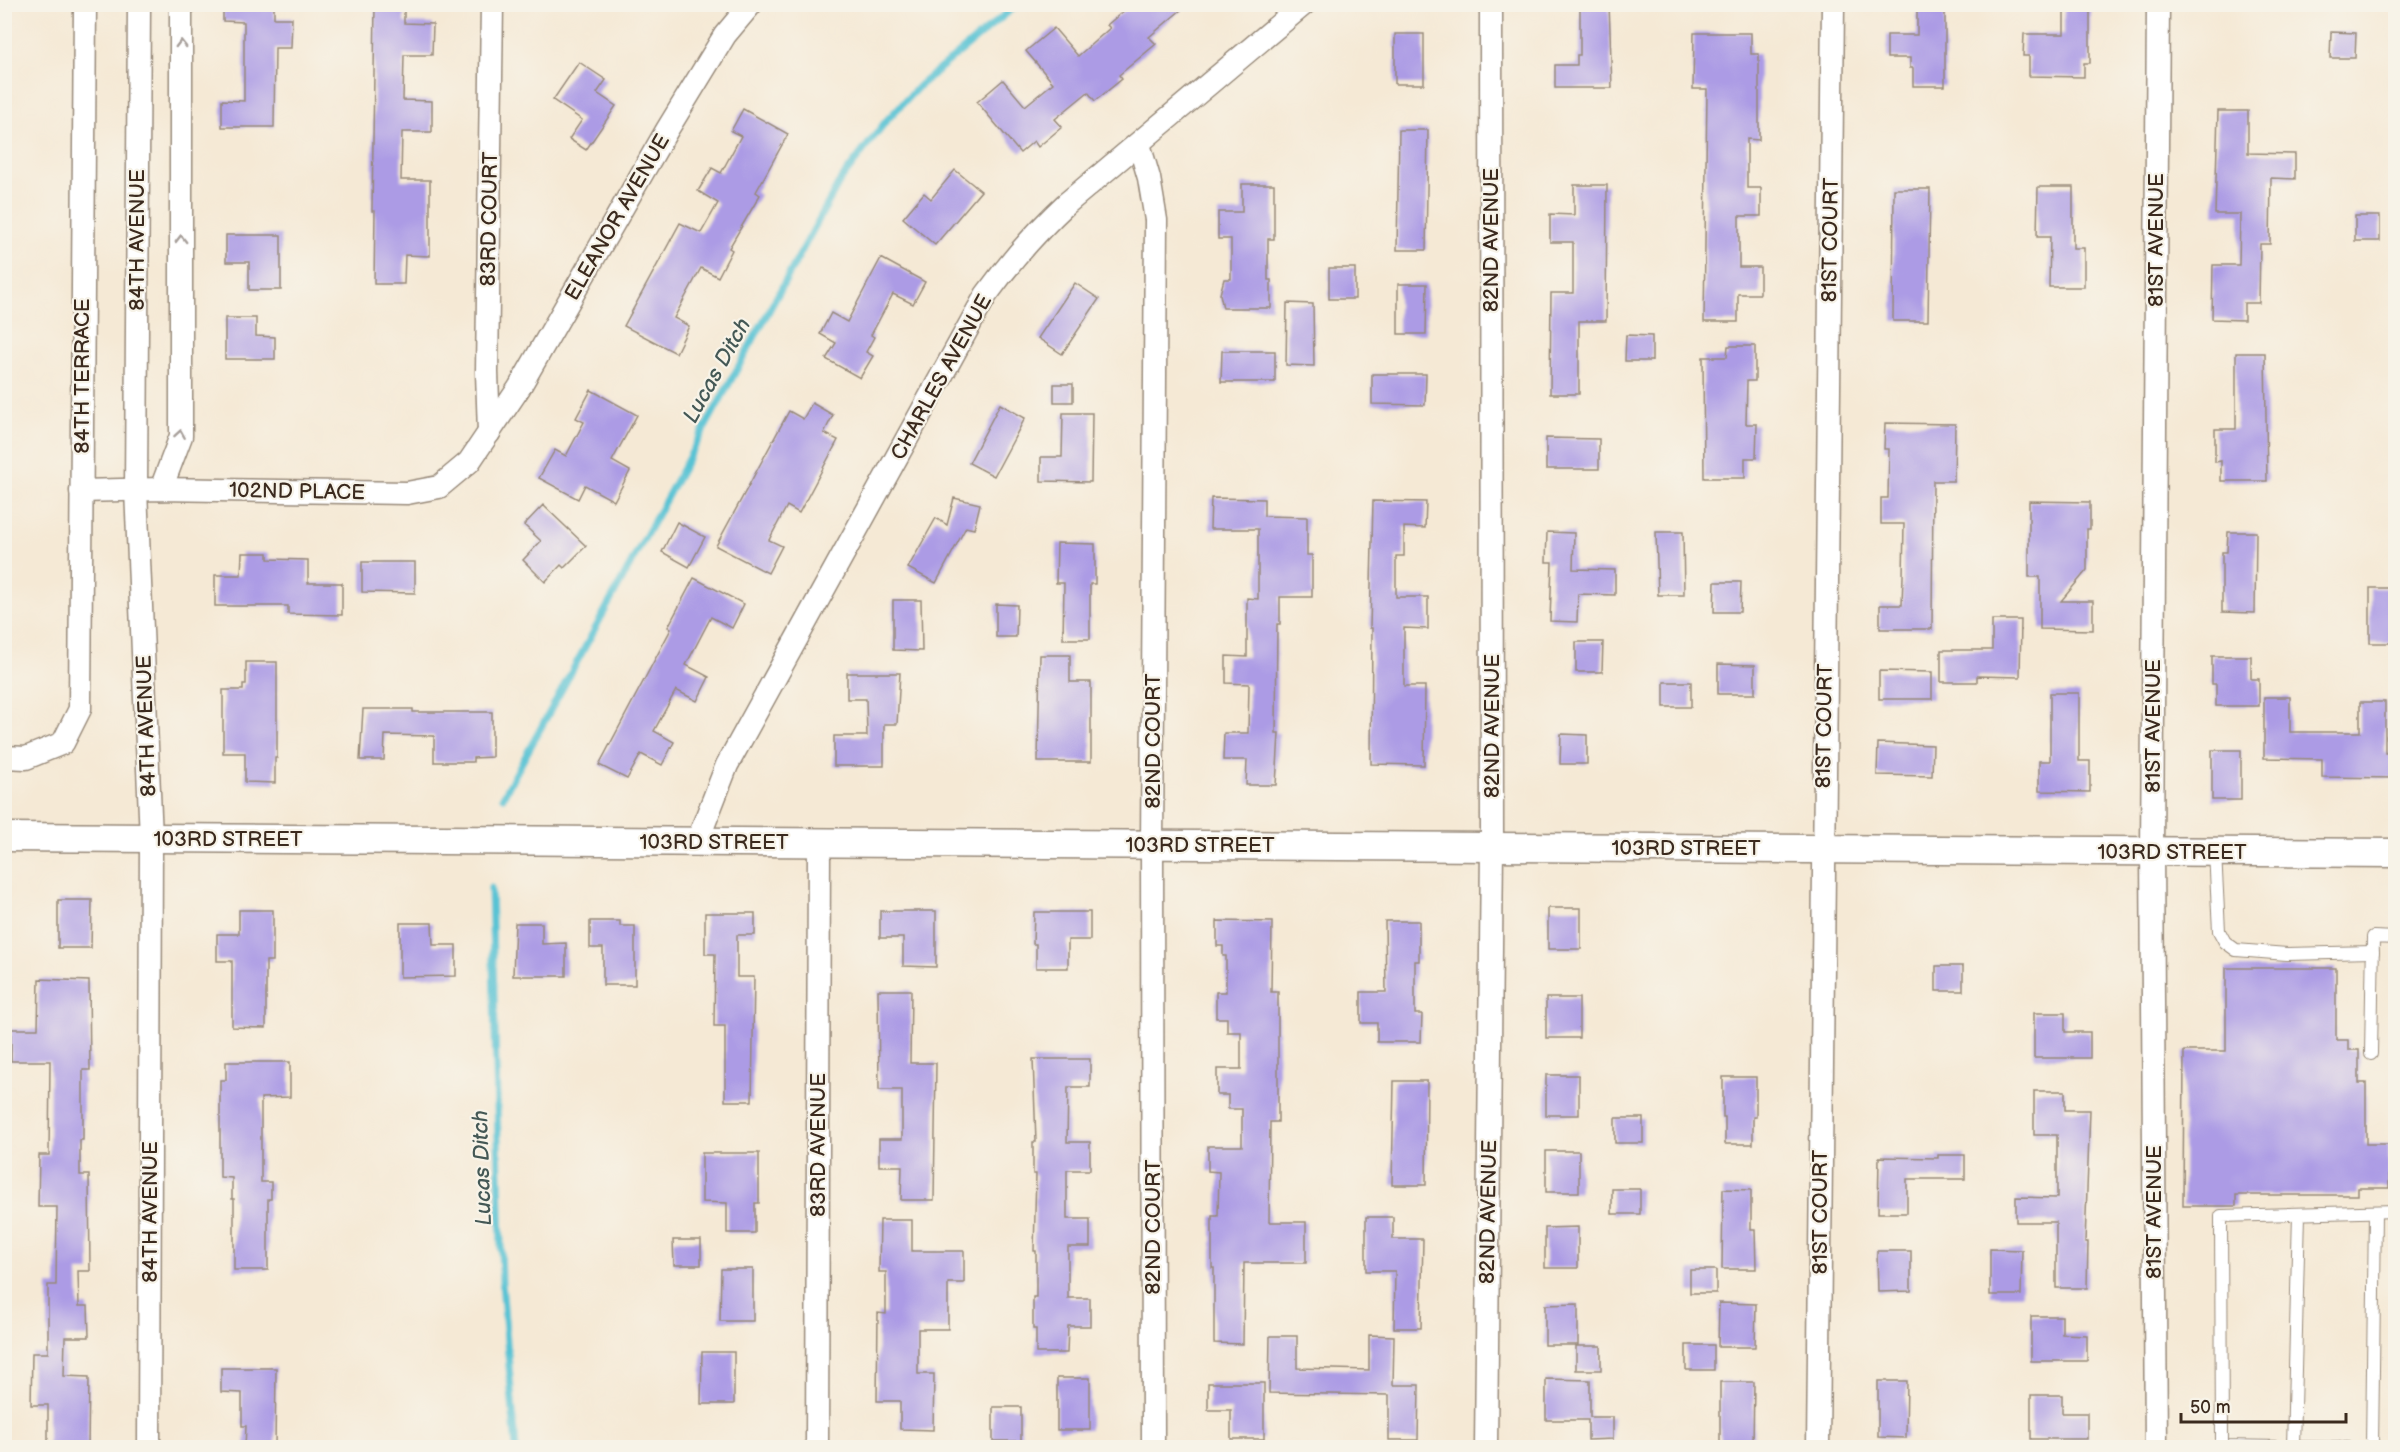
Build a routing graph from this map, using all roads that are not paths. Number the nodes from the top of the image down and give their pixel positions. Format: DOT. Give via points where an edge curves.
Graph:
graph roads {
  1 [pos="85,4"];
  2 [pos="139,4"];
  3 [pos="181,4"];
  4 [pos="492,4"];
  5 [pos="751,4"];
  6 [pos="1304,4"];
  7 [pos="1491,4"];
  8 [pos="1833,4"];
  9 [pos="2158,4"];
  10 [pos="1139,144"];
  11 [pos="489,433"];
  12 [pos="161,489"];
  13 [pos="136,490"];
  14 [pos="81,491"];
  15 [pos="4,758"];
  16 [pos="4,837"];
  17 [pos="151,838"];
  18 [pos="697,842"];
  19 [pos="819,843"];
  20 [pos="1152,845"];
  21 [pos="1492,847"];
  22 [pos="1823,849"];
  23 [pos="2152,851"];
  24 [pos="2215,852"];
  25 [pos="2396,853"];
  26 [pos="2396,938"];
  27 [pos="2373,952"];
  28 [pos="2371,1054"];
  29 [pos="2396,1211"];
  30 [pos="2375,1212"];
  31 [pos="2299,1214"];
  32 [pos="2293,1447"];
  33 [pos="149,1448"];
  34 [pos="817,1448"];
  35 [pos="1153,1448"];
  36 [pos="1486,1448"];
  37 [pos="1818,1448"];
  38 [pos="2156,1448"];
  39 [pos="2348,1448"];
  40 [pos="2372,1448"];
  1 -- 14 [label="street, 84TH TERRACE"];
  2 -- 13 [label="street, 84TH AVENUE"];
  12 -- 3 [label="street, one-way" via="181,436"];
  4 -- 11 [label="street, 83RD COURT"];
  5 -- 11 [label="street, ELEANOR AVENUE" via="725,35"];
  6 -- 10 [label="street, CHARLES AVENUE"];
  7 -- 21 [label="street, 82ND AVENUE"];
  8 -- 22 [label="street, 81ST COURT"];
  9 -- 23 [label="street, 81ST AVENUE"];
  10 -- 18 [label="street, CHARLES AVENUE" via="1036,231 986,295 727,765"];
  10 -- 20 [label="street, 82ND COURT" via="1156,220"];
  11 -- 12 [label="street, 102ND PLACE" via="469,462 439,488 407,493"];
  12 -- 13 [label="street, 102ND PLACE"];
  13 -- 14 [label="street, 102ND PLACE"];
  13 -- 17 [label="street, 84TH AVENUE"];
  14 -- 15 [label="street, 84TH TERRACE" via="80,709 63,743 26,758"];
  16 -- 17 [label="street, 103RD STREET"];
  17 -- 18 [label="street, 103RD STREET"];
  17 -- 33 [label="street, 84TH AVENUE"];
  18 -- 19 [label="street, 103RD STREET"];
  19 -- 20 [label="street, 103RD STREET"];
  19 -- 34 [label="street, 83RD AVENUE"];
  20 -- 21 [label="street, 103RD STREET"];
  20 -- 35 [label="street, 82ND COURT"];
  21 -- 22 [label="street, 103RD STREET"];
  21 -- 36 [label="street, 82ND AVENUE"];
  22 -- 23 [label="street, 103RD STREET"];
  22 -- 37 [label="street, 81ST COURT"];
  23 -- 24 [label="street, 103RD STREET"];
  23 -- 38 [label="street, 81ST AVENUE"];
  24 -- 25 [label="street, 103RD STREET"];
  24 -- 27 [label="lane" via="2219,931 2224,942 2235,950 2287,954"];
  26 -- 27 [label="lane" via="2373,937"];
  27 -- 28 [label="lane"];
  29 -- 30 [label="lane"];
  30 -- 31 [label="lane"];
  30 -- 40 [label="lane"];
  31 -- 32 [label="lane"];
  31 -- 32 [label="lane" via="2221,1216 2222,1446"];
  32 -- 39 [label="lane"];
}
